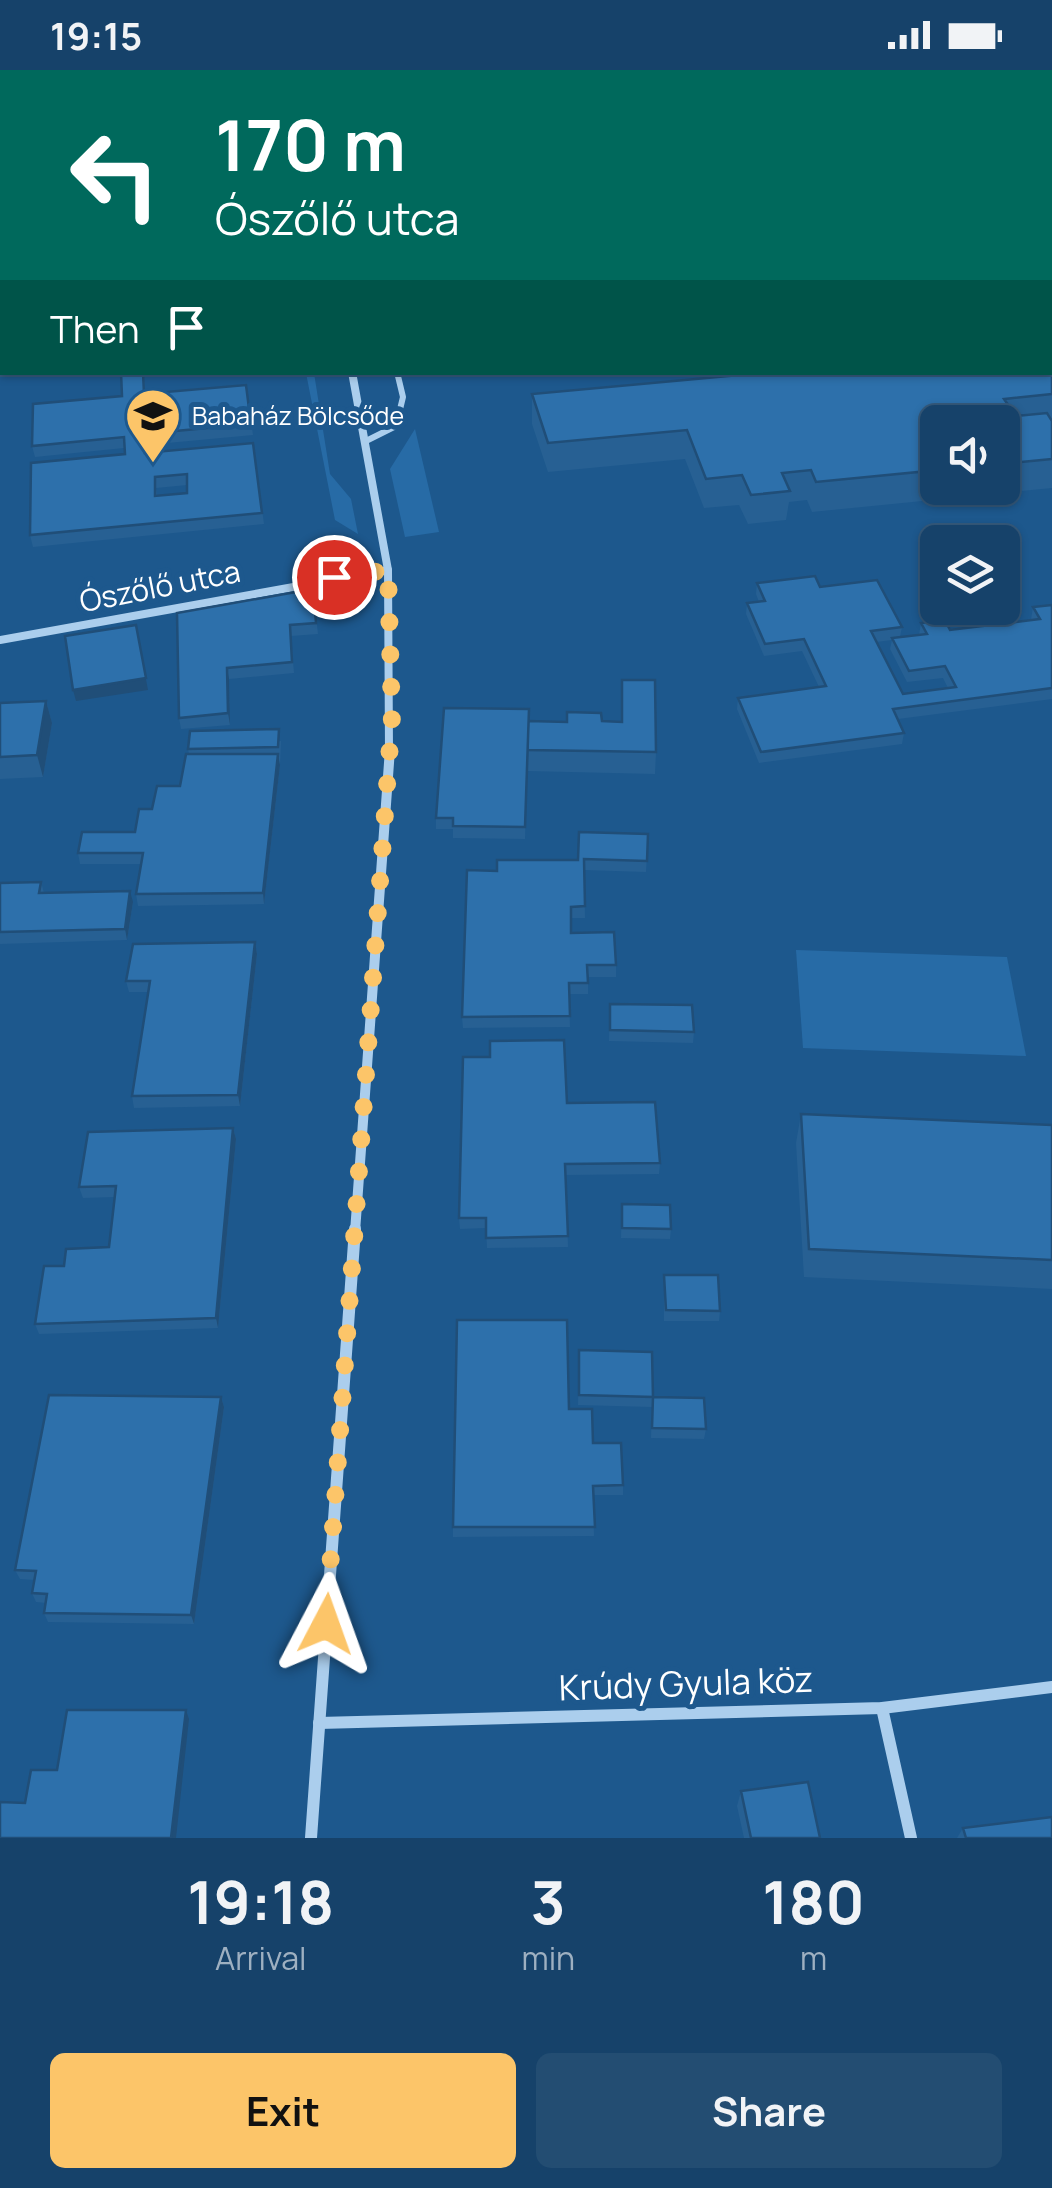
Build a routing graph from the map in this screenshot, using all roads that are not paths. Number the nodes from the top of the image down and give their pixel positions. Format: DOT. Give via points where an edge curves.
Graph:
graph roads {
  1 [pos="353,375"];
  2 [pos="398,375"];
  3 [pos="366,441"];
  4 [pos="388,570"];
  5 [pos="0,640"];
  6 [pos="1052,1686"];
  7 [pos="882,1708"];
  8 [pos="319,1723"];
  9 [pos="311,1838"];
  10 [pos="911,1838"];
  1 -- 3 [label="street"];
  2 -- 3 [label="lane" via="403,398 396,426"];
  3 -- 4 [label="street"];
  4 -- 5 [label="street, Ószőlő utca"];
  4 -- 8 [label="street" via="392,717"];
  6 -- 7 [label="street, Krúdy Gyula köz"];
  7 -- 8 [label="street, Krúdy Gyula köz"];
  7 -- 10 [label="street"];
  8 -- 9 [label="street"];
}
